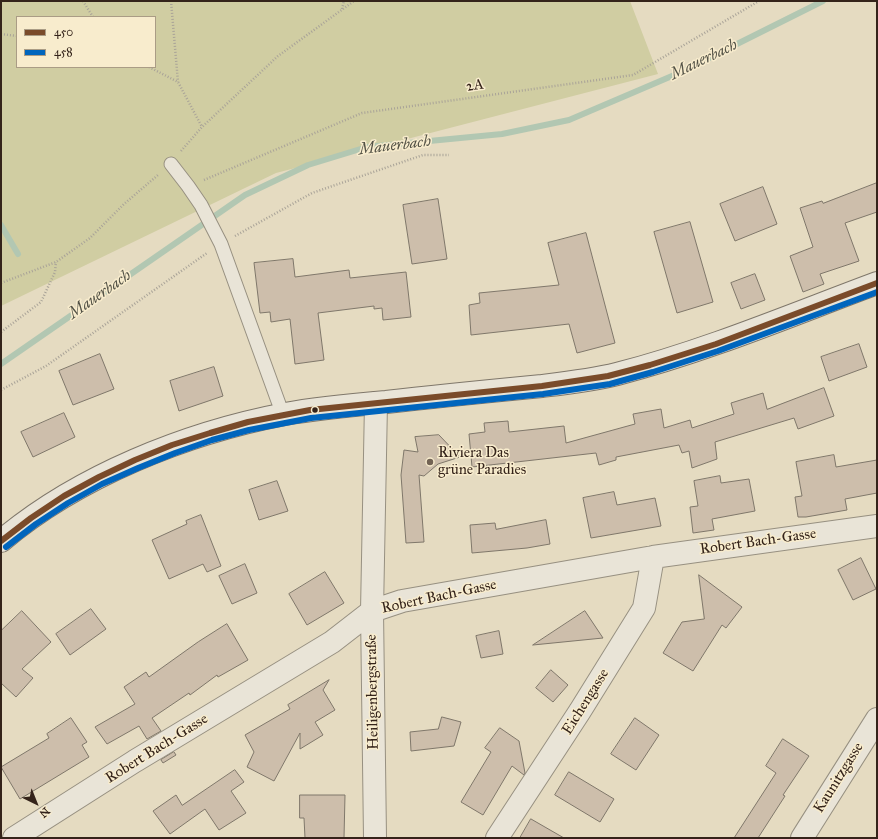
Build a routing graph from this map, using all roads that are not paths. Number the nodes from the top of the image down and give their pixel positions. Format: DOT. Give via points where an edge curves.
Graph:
graph roads {
  1 [pos="171,164"];
  2 [pos="877,283"];
  3 [pos="376,403"];
  4 [pos="283,414"];
  5 [pos="877,526"];
  6 [pos="1,541"];
  7 [pos="653,557"];
  8 [pos="372,611"];
  9 [pos="877,719"];
  10 [pos="14,838"];
  11 [pos="375,838"];
  12 [pos="497,838"];
  13 [pos="802,838"];
  1 -- 4 [label="lane" via="201,205 221,244"];
  2 -- 3 [label="street" via="701,348 616,374 542,386"];
  3 -- 4 [label="street"];
  3 -- 8 [label="street, Heiligenbergstraße"];
  4 -- 6 [label="street" via="199,437 121,467 27,520"];
  5 -- 7 [label="street, Robert Bach-Gasse"];
  7 -- 8 [label="street, Robert Bach-Gasse" via="402,601"];
  7 -- 12 [label="street, Eichengasse" via="644,608 580,712"];
  8 -- 10 [label="street, Robert Bach-Gasse" via="332,642 135,761"];
  8 -- 11 [label="street, Heiligenbergstraße"];
  9 -- 13 [label="street, Kaunitzgasse"];
}
